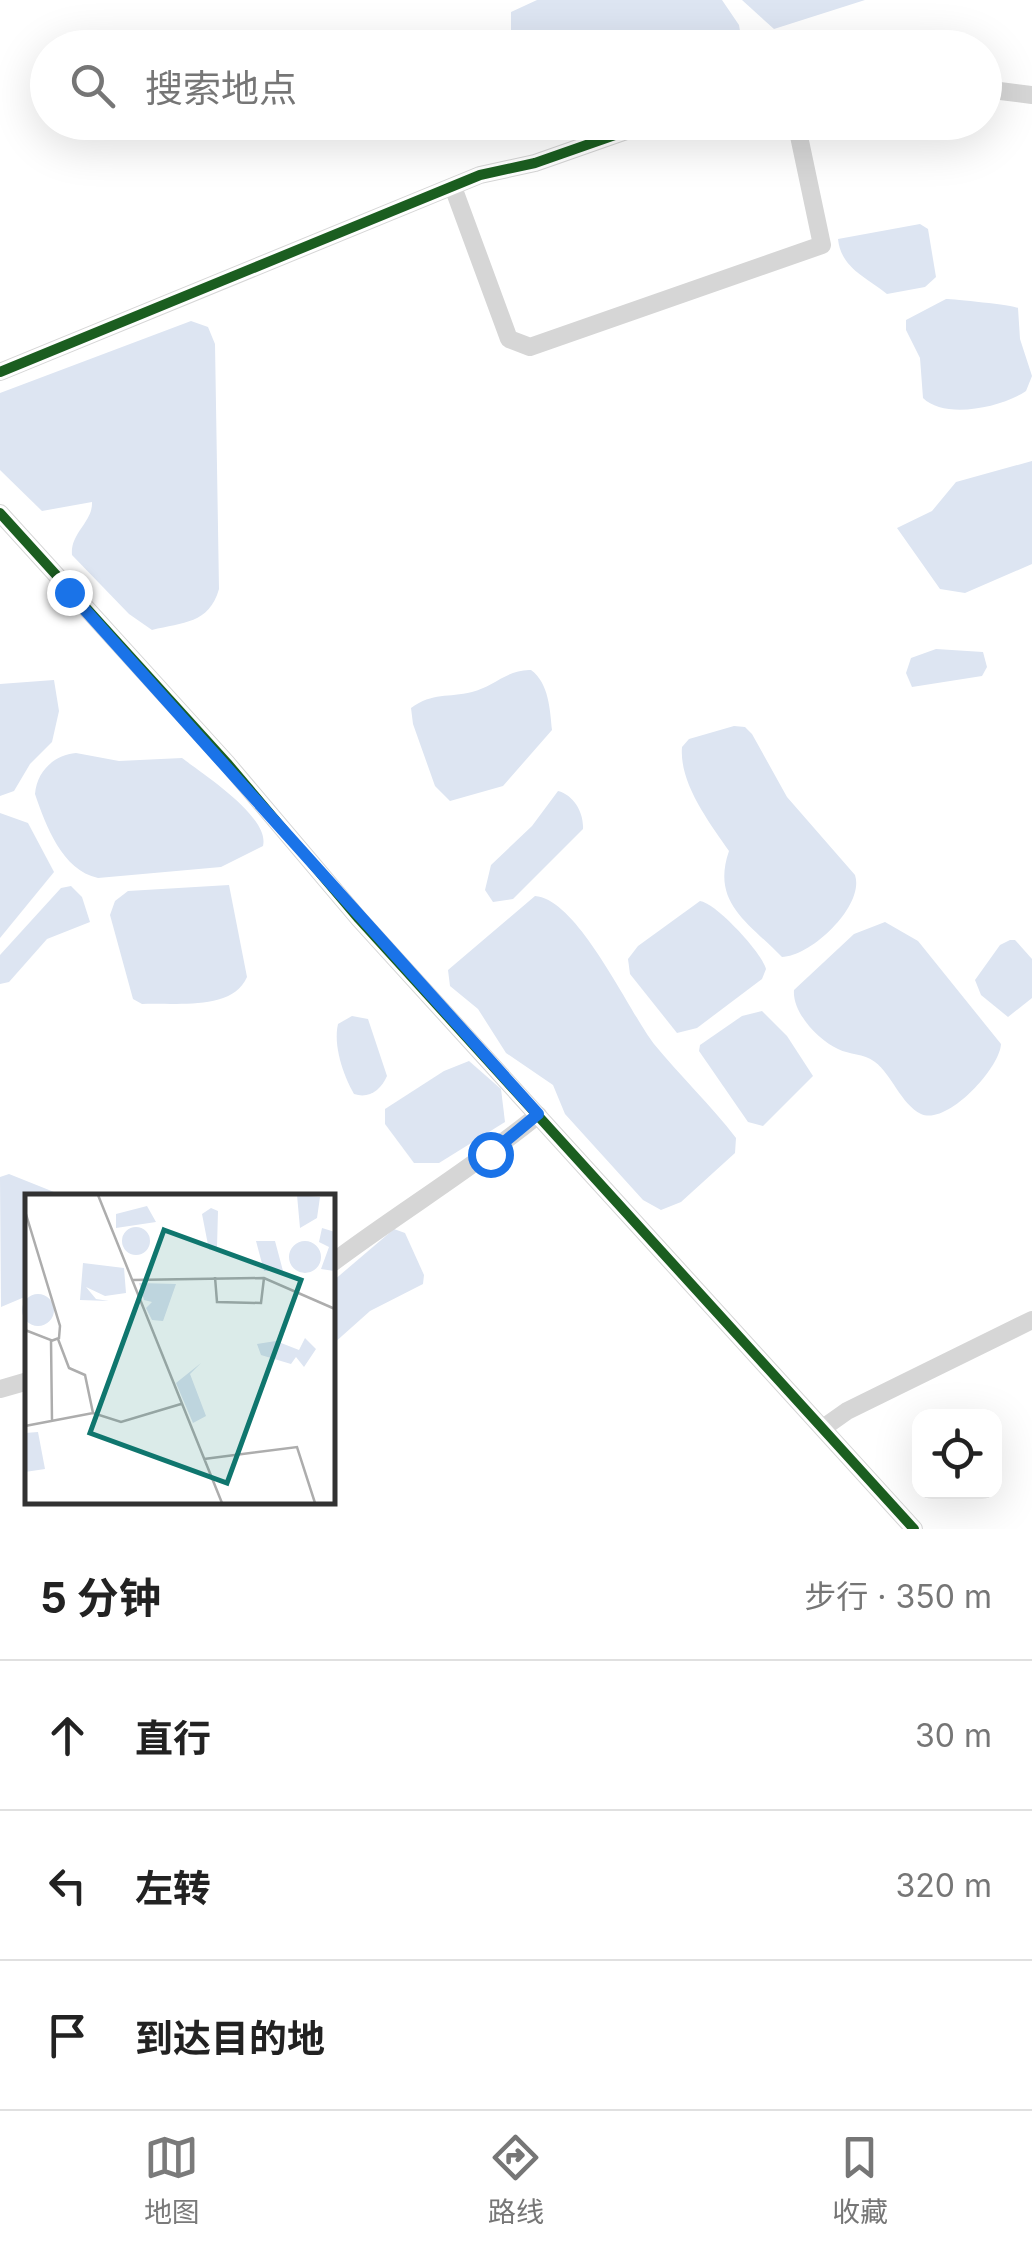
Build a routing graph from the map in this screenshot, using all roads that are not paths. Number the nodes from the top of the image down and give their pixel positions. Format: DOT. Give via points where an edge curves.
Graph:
graph roads {
  1 [pos="1002,91"];
  2 [pos="1032,95"];
  3 [pos="596,140"];
  4 [pos="800,140"];
  5 [pos="453,186"];
  6 [pos="0,372"];
  7 [pos="0,513"];
  8 [pos="538,1114"];
  9 [pos="335,1261"];
  10 [pos="1032,1320"];
  11 [pos="25,1381"];
  12 [pos="0,1389"];
  13 [pos="823,1428"];
  14 [pos="914,1529"];
  1 -- 2 [label="street"];
  3 -- 5 [label="street"];
  4 -- 5 [label="street" via="822,245 530,348 510,340"];
  5 -- 6 [label="street"];
  7 -- 8 [label="street"];
  8 -- 9 [label="street"];
  8 -- 13 [label="street"];
  10 -- 13 [label="street"];
  11 -- 12 [label="street"];
  13 -- 14 [label="street"];
}
